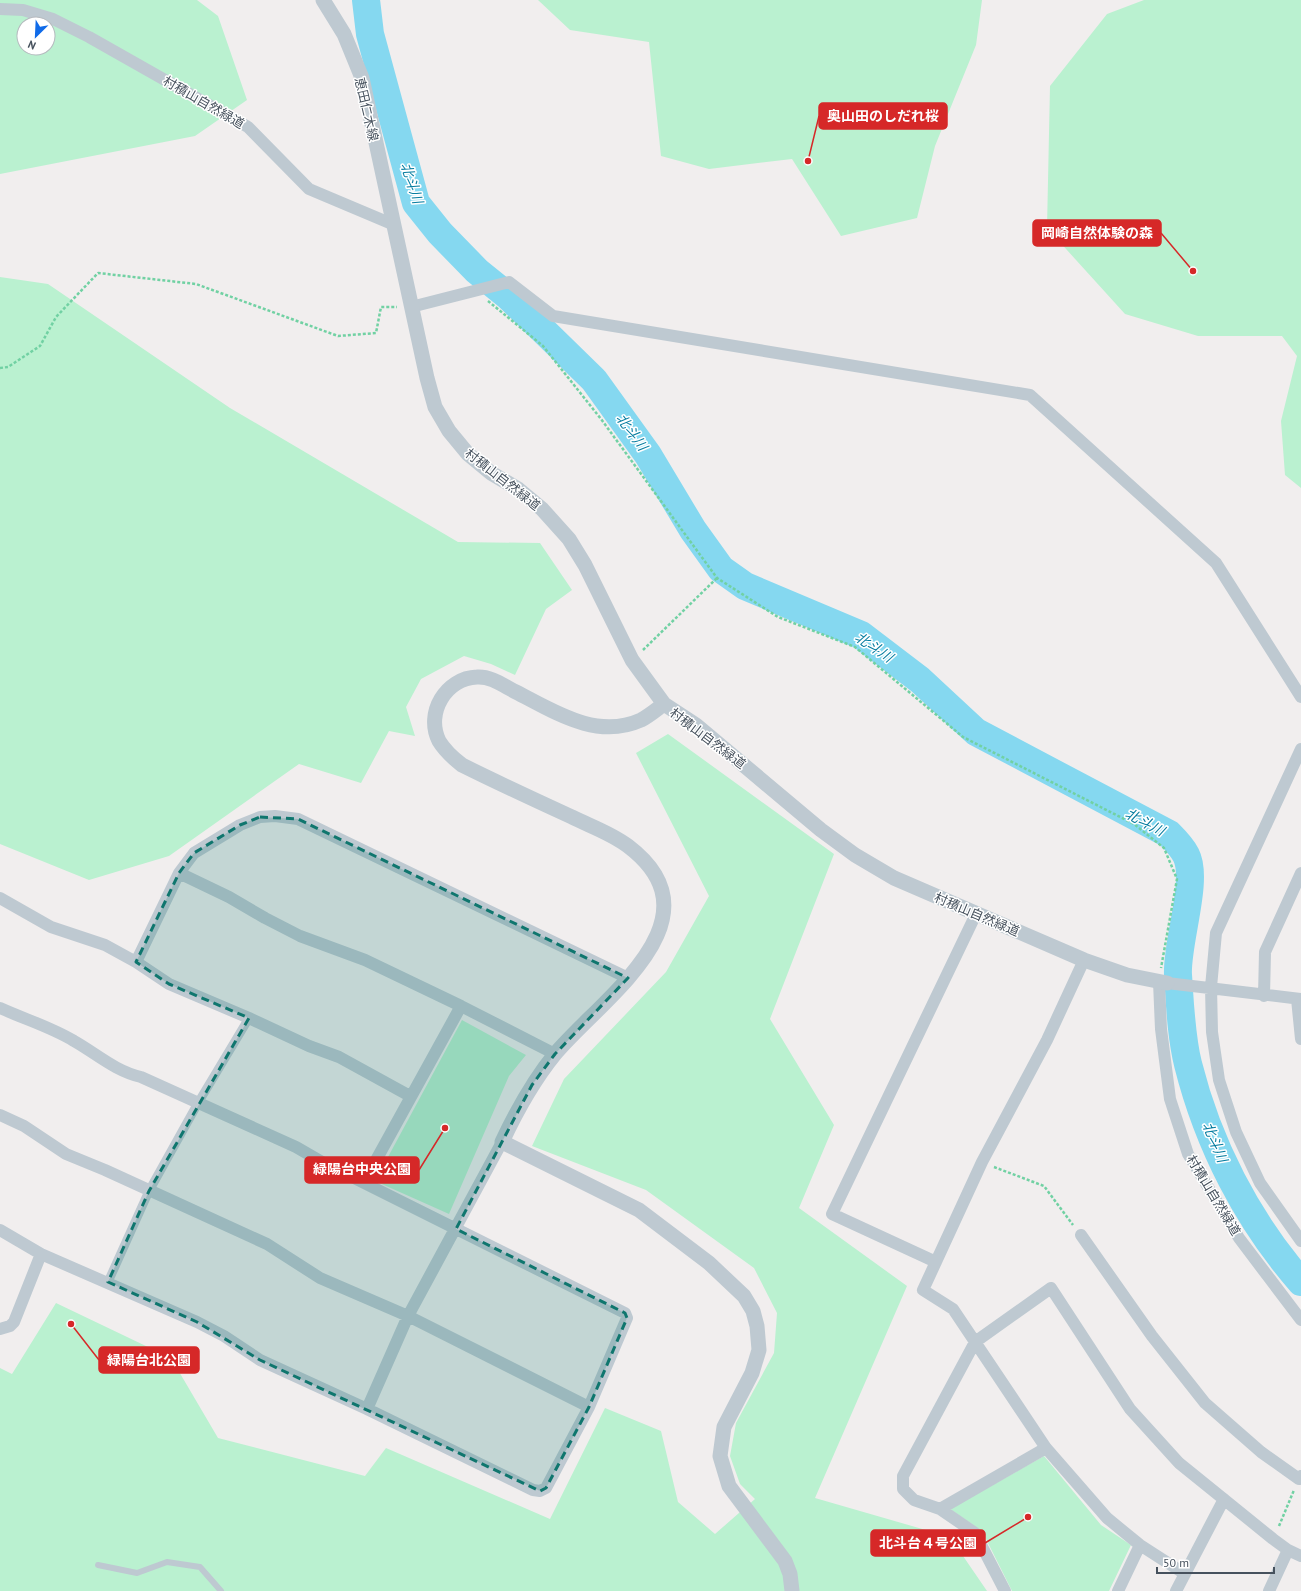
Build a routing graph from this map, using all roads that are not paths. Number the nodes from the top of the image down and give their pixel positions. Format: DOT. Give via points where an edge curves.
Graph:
graph roads {
  1 [pos="323,0"];
  2 [pos="0,9"];
  3 [pos="392,224"];
  4 [pos="411,307"];
  5 [pos="1301,697"];
  6 [pos="664,704"];
  7 [pos="1301,750"];
  8 [pos="1301,872"];
  9 [pos="179,873"];
  10 [pos="0,898"];
  11 [pos="976,914"];
  12 [pos="1084,960"];
  13 [pos="136,962"];
  14 [pos="628,978"];
  15 [pos="1163,982"];
  16 [pos="1206,986"];
  17 [pos="1264,996"];
  18 [pos="1299,999"];
  19 [pos="461,1006"];
  20 [pos="0,1008"];
  21 [pos="249,1018"];
  22 [pos="1301,1039"];
  23 [pos="555,1054"];
  24 [pos="410,1096"];
  25 [pos="198,1103"];
  26 [pos="0,1115"];
  27 [pos="502,1142"];
  28 [pos="364,1182"];
  29 [pos="149,1191"];
  30 [pos="456,1228"];
  31 [pos="0,1230"];
  32 [pos="1299,1234"];
  33 [pos="1081,1235"];
  34 [pos="41,1254"];
  35 [pos="936,1262"];
  36 [pos="108,1282"];
  37 [pos="408,1316"];
  38 [pos="1301,1320"];
  39 [pos="0,1329"];
  40 [pos="975,1342"];
  41 [pos="589,1407"];
  42 [pos="367,1409"];
  43 [pos="1046,1448"];
  44 [pos="1300,1477"];
  45 [pos="1224,1499"];
  46 [pos="940,1509"];
  47 [pos="1140,1545"];
  48 [pos="1288,1550"];
  49 [pos="1301,1556"];
  50 [pos="98,1565"];
  51 [pos="1185,1574"];
  52 [pos="221,1591"];
  53 [pos="792,1591"];
  54 [pos="1005,1591"];
  55 [pos="1118,1591"];
  56 [pos="1176,1591"];
  57 [pos="1269,1591"];
  1 -- 3 [label="street, 恵田仁木線" via="344,34 362,78"];
  2 -- 3 [label="street, 村積山自然緑道" via="23,10 52,18 89,37 248,127 309,189"];
  3 -- 4 [label="street, 村積山自然緑道"];
  4 -- 5 [label="street" via="509,282 553,316 1030,395 1216,563"];
  4 -- 6 [label="street, 村積山自然緑道" via="426,378 435,407 449,431 474,459 542,509 569,539 585,565 632,660"];
  6 -- 11 [label="street, 村積山自然緑道" via="696,725 821,830 855,855 894,878"];
  6 -- 14 [label="street" via="632,724 600,727 576,722 498,682 477,677 462,680 451,686 440,700 434,716 440,741 451,756 462,765 614,836 649,865 661,888 662,921 654,943"];
  7 -- 16 [label="street" via="1216,933"];
  8 -- 17 [label="street" via="1265,952"];
  9 -- 13 [label="street"];
  9 -- 14 [label="street" via="194,853 240,825 260,817 275,816 298,820"];
  9 -- 19 [label="street" via="300,936 365,960"];
  10 -- 13 [label="street" via="51,927 106,945"];
  11 -- 12 [label="street, 村積山自然緑道"];
  11 -- 35 [label="street" via="832,1214"];
  12 -- 15 [label="street, 村積山自然緑道" via="1127,975"];
  12 -- 35 [label="street" via="1047,1040 982,1162"];
  13 -- 21 [label="street" via="169,984"];
  14 -- 23 [label="street"];
  15 -- 16 [label="street"];
  15 -- 38 [label="street, 村積山自然緑道" via="1161,1029 1170,1099 1188,1154 1239,1238"];
  16 -- 17 [label="street"];
  16 -- 32 [label="street" via="1220,1080 1236,1132 1260,1183"];
  17 -- 18 [label="street"];
  18 -- 22 [label="street"];
  19 -- 23 [label="street"];
  19 -- 24 [label="street"];
  20 -- 25 [label="street" via="75,1041 114,1068 141,1077"];
  21 -- 24 [label="street" via="339,1057"];
  21 -- 25 [label="street"];
  23 -- 27 [label="street" via="519,1104"];
  24 -- 28 [label="street"];
  25 -- 28 [label="street" via="296,1146"];
  25 -- 29 [label="street"];
  26 -- 29 [label="street" via="24,1126 66,1154"];
  27 -- 30 [label="street"];
  27 -- 53 [label="street" via="639,1210 709,1263 744,1296 753,1311 759,1350 752,1373 724,1427 720,1456 730,1486 785,1561"];
  28 -- 30 [label="street"];
  29 -- 36 [label="street"];
  29 -- 37 [label="street" via="267,1244 320,1278"];
  30 -- 37 [label="street"];
  30 -- 41 [label="street" via="625,1313 627,1318"];
  31 -- 34 [label="street"];
  33 -- 44 [label="street" via="1152,1336 1205,1403 1261,1452"];
  34 -- 36 [label="street"];
  34 -- 39 [label="street" via="14,1322"];
  35 -- 40 [label="street" via="923,1290 953,1309"];
  36 -- 42 [label="street" via="198,1322 260,1360"];
  37 -- 41 [label="street"];
  37 -- 42 [label="street"];
  40 -- 43 [label="street"];
  40 -- 45 [label="street" via="1051,1288 1130,1409 1179,1463"];
  40 -- 46 [label="street" via="903,1476 903,1489 914,1500"];
  41 -- 42 [label="street" via="546,1488 540,1491 533,1490"];
  43 -- 46 [label="street"];
  43 -- 47 [label="street" via="1107,1518"];
  45 -- 48 [label="street"];
  45 -- 51 [label="street"];
  46 -- 54 [label="street" via="975,1534"];
  47 -- 51 [label="street"];
  47 -- 55 [label="street"];
  48 -- 49 [label="street"];
  48 -- 57 [label="street"];
  50 -- 52 [label="lane" via="137,1573 167,1562 200,1567"];
  51 -- 56 [label="street"];
}
